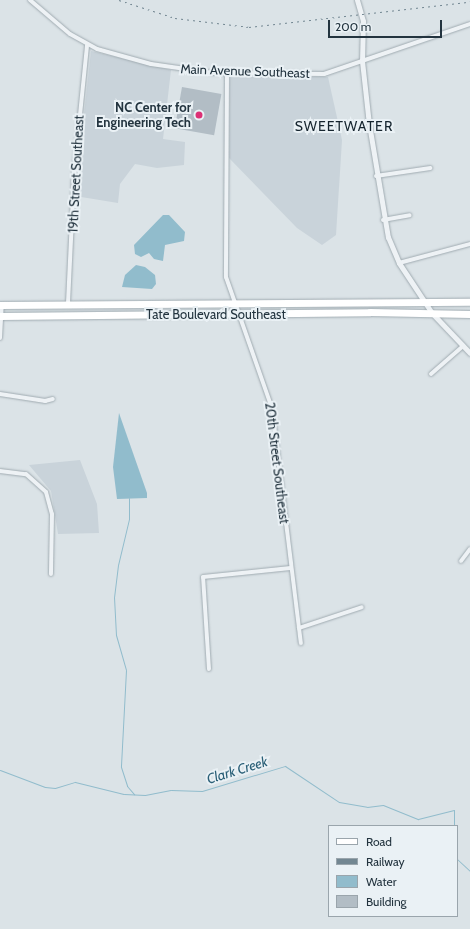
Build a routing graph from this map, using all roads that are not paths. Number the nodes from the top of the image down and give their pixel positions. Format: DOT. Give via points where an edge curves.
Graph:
graph roads {
  1 [pos="30,0"];
  2 [pos="357,0"];
  3 [pos="470,24"];
  4 [pos="87,45"];
  5 [pos="362,61"];
  6 [pos="226,73"];
  7 [pos="430,168"];
  8 [pos="376,176"];
  9 [pos="410,215"];
  10 [pos="383,220"];
  11 [pos="470,244"];
  12 [pos="399,263"];
  13 [pos="425,301"];
  14 [pos="232,302"];
  15 [pos="470,302"];
  16 [pos="68,303"];
  17 [pos="1,304"];
  18 [pos="432,313"];
  19 [pos="237,314"];
  20 [pos="470,314"];
  21 [pos="1,316"];
  22 [pos="0,338"];
  23 [pos="463,346"];
  24 [pos="470,353"];
  25 [pos="431,374"];
  26 [pos="0,394"];
  27 [pos="53,399"];
  28 [pos="0,471"];
  29 [pos="470,549"];
  30 [pos="461,561"];
  31 [pos="291,568"];
  32 [pos="51,574"];
  33 [pos="362,607"];
  34 [pos="299,628"];
  35 [pos="301,643"];
  36 [pos="208,669"];
  1 -- 4 [label="street, Main Avenue Southeast"];
  2 -- 5 [label="street" via="362,16"];
  3 -- 5 [label="street, Main Avenue Southeast"];
  4 -- 6 [label="street, Main Avenue Southeast" via="151,64"];
  4 -- 16 [label="street, 19th Street Southeast" via="74,174"];
  5 -- 6 [label="street, Main Avenue Southeast" via="319,74"];
  5 -- 8 [label="street"];
  6 -- 14 [label="street, 20th Street Southeast" via="224,263"];
  7 -- 8 [label="street"];
  8 -- 10 [label="street"];
  9 -- 10 [label="street"];
  10 -- 12 [label="street"];
  11 -- 12 [label="street"];
  12 -- 13 [label="street"];
  13 -- 14 [label="main road, Tate Boulevard Southeast"];
  13 -- 15 [label="main road, Tate Boulevard Southeast"];
  13 -- 18 [label="street"];
  14 -- 16 [label="main road, Tate Boulevard Southeast"];
  14 -- 19 [label="street, 20th Street Southeast"];
  16 -- 17 [label="main road, Tate Boulevard Southeast"];
  17 -- 21 [label="street"];
  18 -- 19 [label="main road, Tate Boulevard Southeast"];
  18 -- 20 [label="main road, Tate Boulevard Southeast"];
  18 -- 23 [label="street"];
  19 -- 21 [label="main road, Tate Boulevard Southeast"];
  19 -- 31 [label="street, 20th Street Southeast" via="272,408"];
  21 -- 22 [label="street"];
  23 -- 24 [label="street"];
  23 -- 25 [label="street"];
  26 -- 27 [label="street" via="45,401"];
  28 -- 32 [label="street" via="26,474 46,492 52,514"];
  29 -- 30 [label="street"];
  31 -- 34 [label="street, 20th Street Southeast"];
  31 -- 36 [label="street" via="203,577"];
  33 -- 34 [label="street"];
  34 -- 35 [label="street, 20th Street Southeast"];
}
